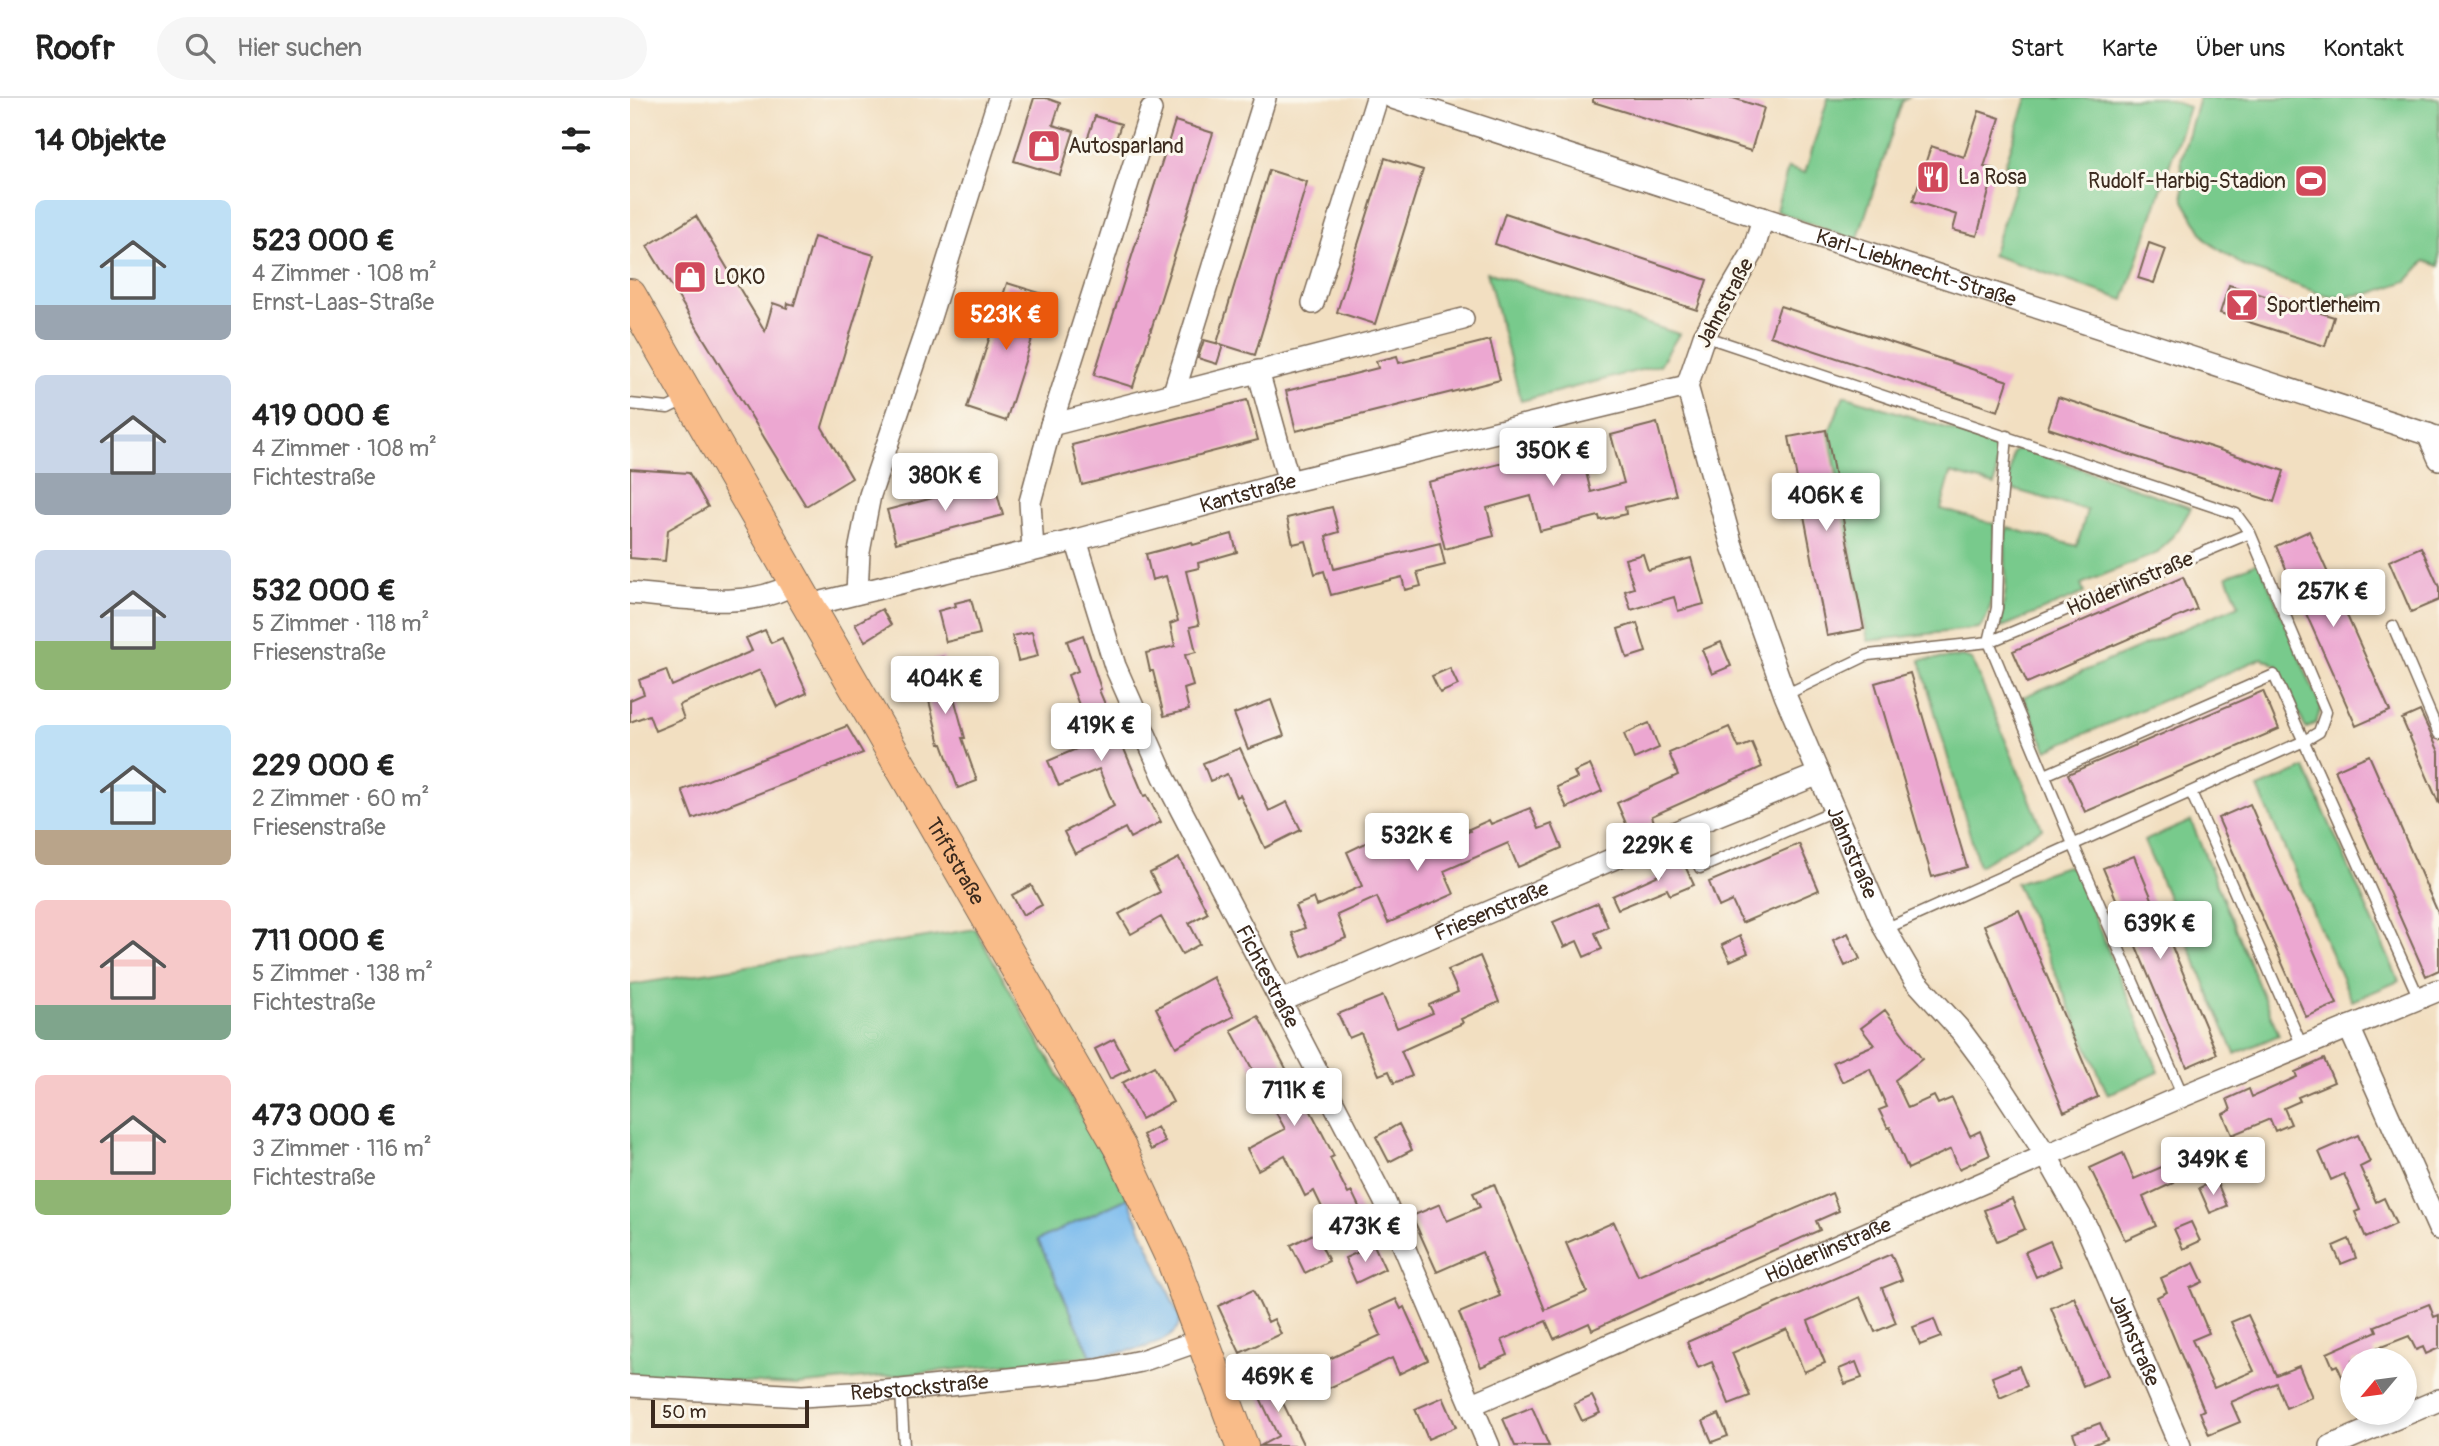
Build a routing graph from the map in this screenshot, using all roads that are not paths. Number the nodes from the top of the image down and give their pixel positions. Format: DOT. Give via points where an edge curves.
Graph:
graph roads {
  1 [pos="999,98"];
  2 [pos="1265,98"];
  3 [pos="1377,98"];
  4 [pos="1393,98"];
  5 [pos="1151,110"];
  6 [pos="1763,218"];
  7 [pos="630,295"];
  8 [pos="1313,303"];
  9 [pos="1463,319"];
  10 [pos="1704,336"];
  11 [pos="1258,370"];
  12 [pos="1687,386"];
  13 [pos="1174,392"];
  14 [pos="690,397"];
  15 [pos="630,404"];
  16 [pos="1051,425"];
  17 [pos="2007,436"];
  18 [pos="2434,436"];
  19 [pos="2439,459"];
  20 [pos="1289,482"];
  21 [pos="2250,533"];
  22 [pos="1076,540"];
  23 [pos="1033,550"];
  24 [pos="630,593"];
  25 [pos="857,593"];
  26 [pos="803,594"];
  27 [pos="2393,626"];
  28 [pos="1989,642"];
  29 [pos="1785,695"];
  30 [pos="2439,734"];
  31 [pos="2304,741"];
  32 [pos="1819,774"];
  33 [pos="2045,775"];
  34 [pos="2191,792"];
  35 [pos="1833,811"];
  36 [pos="1683,830"];
  37 [pos="2073,844"];
  38 [pos="1885,929"];
  39 [pos="2429,994"];
  40 [pos="1281,1001"];
  41 [pos="2349,1027"];
  42 [pos="2302,1046"];
  43 [pos="2183,1096"];
  44 [pos="2046,1155"];
  45 [pos="2439,1229"];
  46 [pos="1204,1339"];
  47 [pos="630,1386"];
  48 [pos="901,1390"];
  49 [pos="2439,1400"];
  50 [pos="1472,1404"];
  51 [pos="904,1446"];
  52 [pos="1242,1446"];
  53 [pos="1489,1446"];
  54 [pos="2180,1446"];
  55 [pos="2331,1446"];
  1 -- 25 [label="street" via="870,495"];
  2 -- 13 [label="street"];
  3 -- 8 [label="street"];
  4 -- 6 [label="street, Karl-Liebknecht-Straße"];
  5 -- 16 [label="street"];
  6 -- 10 [label="street, Jahnstraße" via="1753,252"];
  6 -- 18 [label="street, Karl-Liebknecht-Straße"];
  7 -- 14 [label="main road, Triftstraße"];
  9 -- 11 [label="street"];
  10 -- 12 [label="street, Jahnstraße"];
  10 -- 17 [label="lane"];
  11 -- 13 [label="street"];
  11 -- 20 [label="street"];
  12 -- 20 [label="street, Kantstraße"];
  12 -- 29 [label="street, Jahnstraße" via="1732,546"];
  13 -- 16 [label="street"];
  14 -- 15 [label="lane" via="668,408"];
  14 -- 26 [label="main road, Triftstraße"];
  16 -- 23 [label="street" via="1030,502"];
  17 -- 21 [label="lane" via="2236,514"];
  17 -- 28 [label="lane" via="1997,608"];
  18 -- 19 [label="street"];
  20 -- 22 [label="street, Kantstraße"];
  21 -- 28 [label="lane, Hölderlinstraße"];
  21 -- 31 [label="lane" via="2326,712 2319,732"];
  22 -- 23 [label="street, Kantstraße"];
  22 -- 40 [label="street, Fichtestraße" via="1115,666 1140,725"];
  23 -- 25 [label="street, Kantstraße"];
  24 -- 26 [label="street, Kantstraße" via="739,601"];
  25 -- 26 [label="street, Kantstraße"];
  26 -- 46 [label="main road, Triftstraße" via="1120,1148"];
  27 -- 30 [label="lane"];
  28 -- 29 [label="lane, Hölderlinstraße" via="1868,655"];
  28 -- 33 [label="lane"];
  29 -- 32 [label="street, Jahnstraße"];
  31 -- 33 [label="lane, Hölderlinstraße" via="2274,675"];
  31 -- 34 [label="lane"];
  31 -- 39 [label="lane, Hölderlinstraße"];
  32 -- 35 [label="street, Jahnstraße"];
  32 -- 36 [label="street, Friesenstraße"];
  33 -- 37 [label="lane"];
  34 -- 37 [label="lane"];
  34 -- 42 [label="lane"];
  35 -- 36 [label="lane" via="1700,868"];
  35 -- 38 [label="street, Jahnstraße"];
  36 -- 40 [label="street, Friesenstraße"];
  37 -- 38 [label="lane"];
  37 -- 43 [label="lane"];
  38 -- 44 [label="street, Jahnstraße" via="1914,979 1961,1031"];
  39 -- 41 [label="street, Hölderlinstraße"];
  40 -- 50 [label="street, Fichtestraße" via="1384,1200"];
  41 -- 42 [label="street, Hölderlinstraße"];
  41 -- 45 [label="street"];
  42 -- 43 [label="street, Hölderlinstraße"];
  43 -- 44 [label="street, Hölderlinstraße"];
  44 -- 50 [label="street, Hölderlinstraße"];
  44 -- 54 [label="street, Jahnstraße" via="2087,1228"];
  46 -- 48 [label="street, Rebstockstraße" via="1098,1370"];
  46 -- 52 [label="main road, Triftstraße"];
  47 -- 48 [label="street, Rebstockstraße" via="802,1396"];
  48 -- 51 [label="lane"];
  49 -- 55 [label="street"];
  50 -- 53 [label="street, Fichtestraße"];
}
